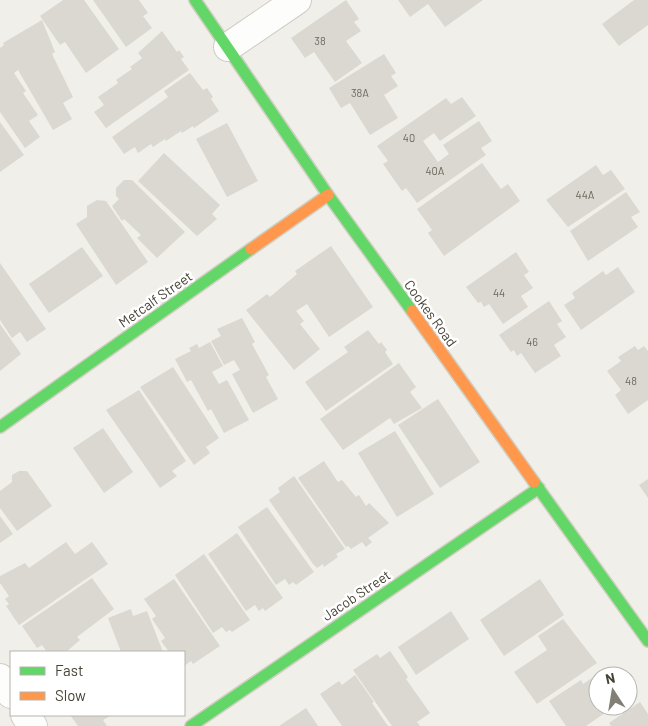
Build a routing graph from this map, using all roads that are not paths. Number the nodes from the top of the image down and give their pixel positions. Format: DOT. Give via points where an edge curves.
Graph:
graph roads {
  1 [pos="195,0"];
  2 [pos="297,0"];
  3 [pos="228,47"];
  4 [pos="328,195"];
  5 [pos="0,427"];
  6 [pos="539,488"];
  7 [pos="648,640"];
  8 [pos="0,678"];
  9 [pos="10,693"];
  10 [pos="191,726"];
  1 -- 3 [label="street, Cookes Road"];
  2 -- 3 [label="street"];
  3 -- 4 [label="street, Cookes Road"];
  4 -- 5 [label="street, Metcalf Street"];
  4 -- 6 [label="street, Cookes Road"];
  6 -- 7 [label="street, Cookes Road"];
  6 -- 10 [label="street, Jacob Street"];
  8 -- 9 [label="street"];
}
